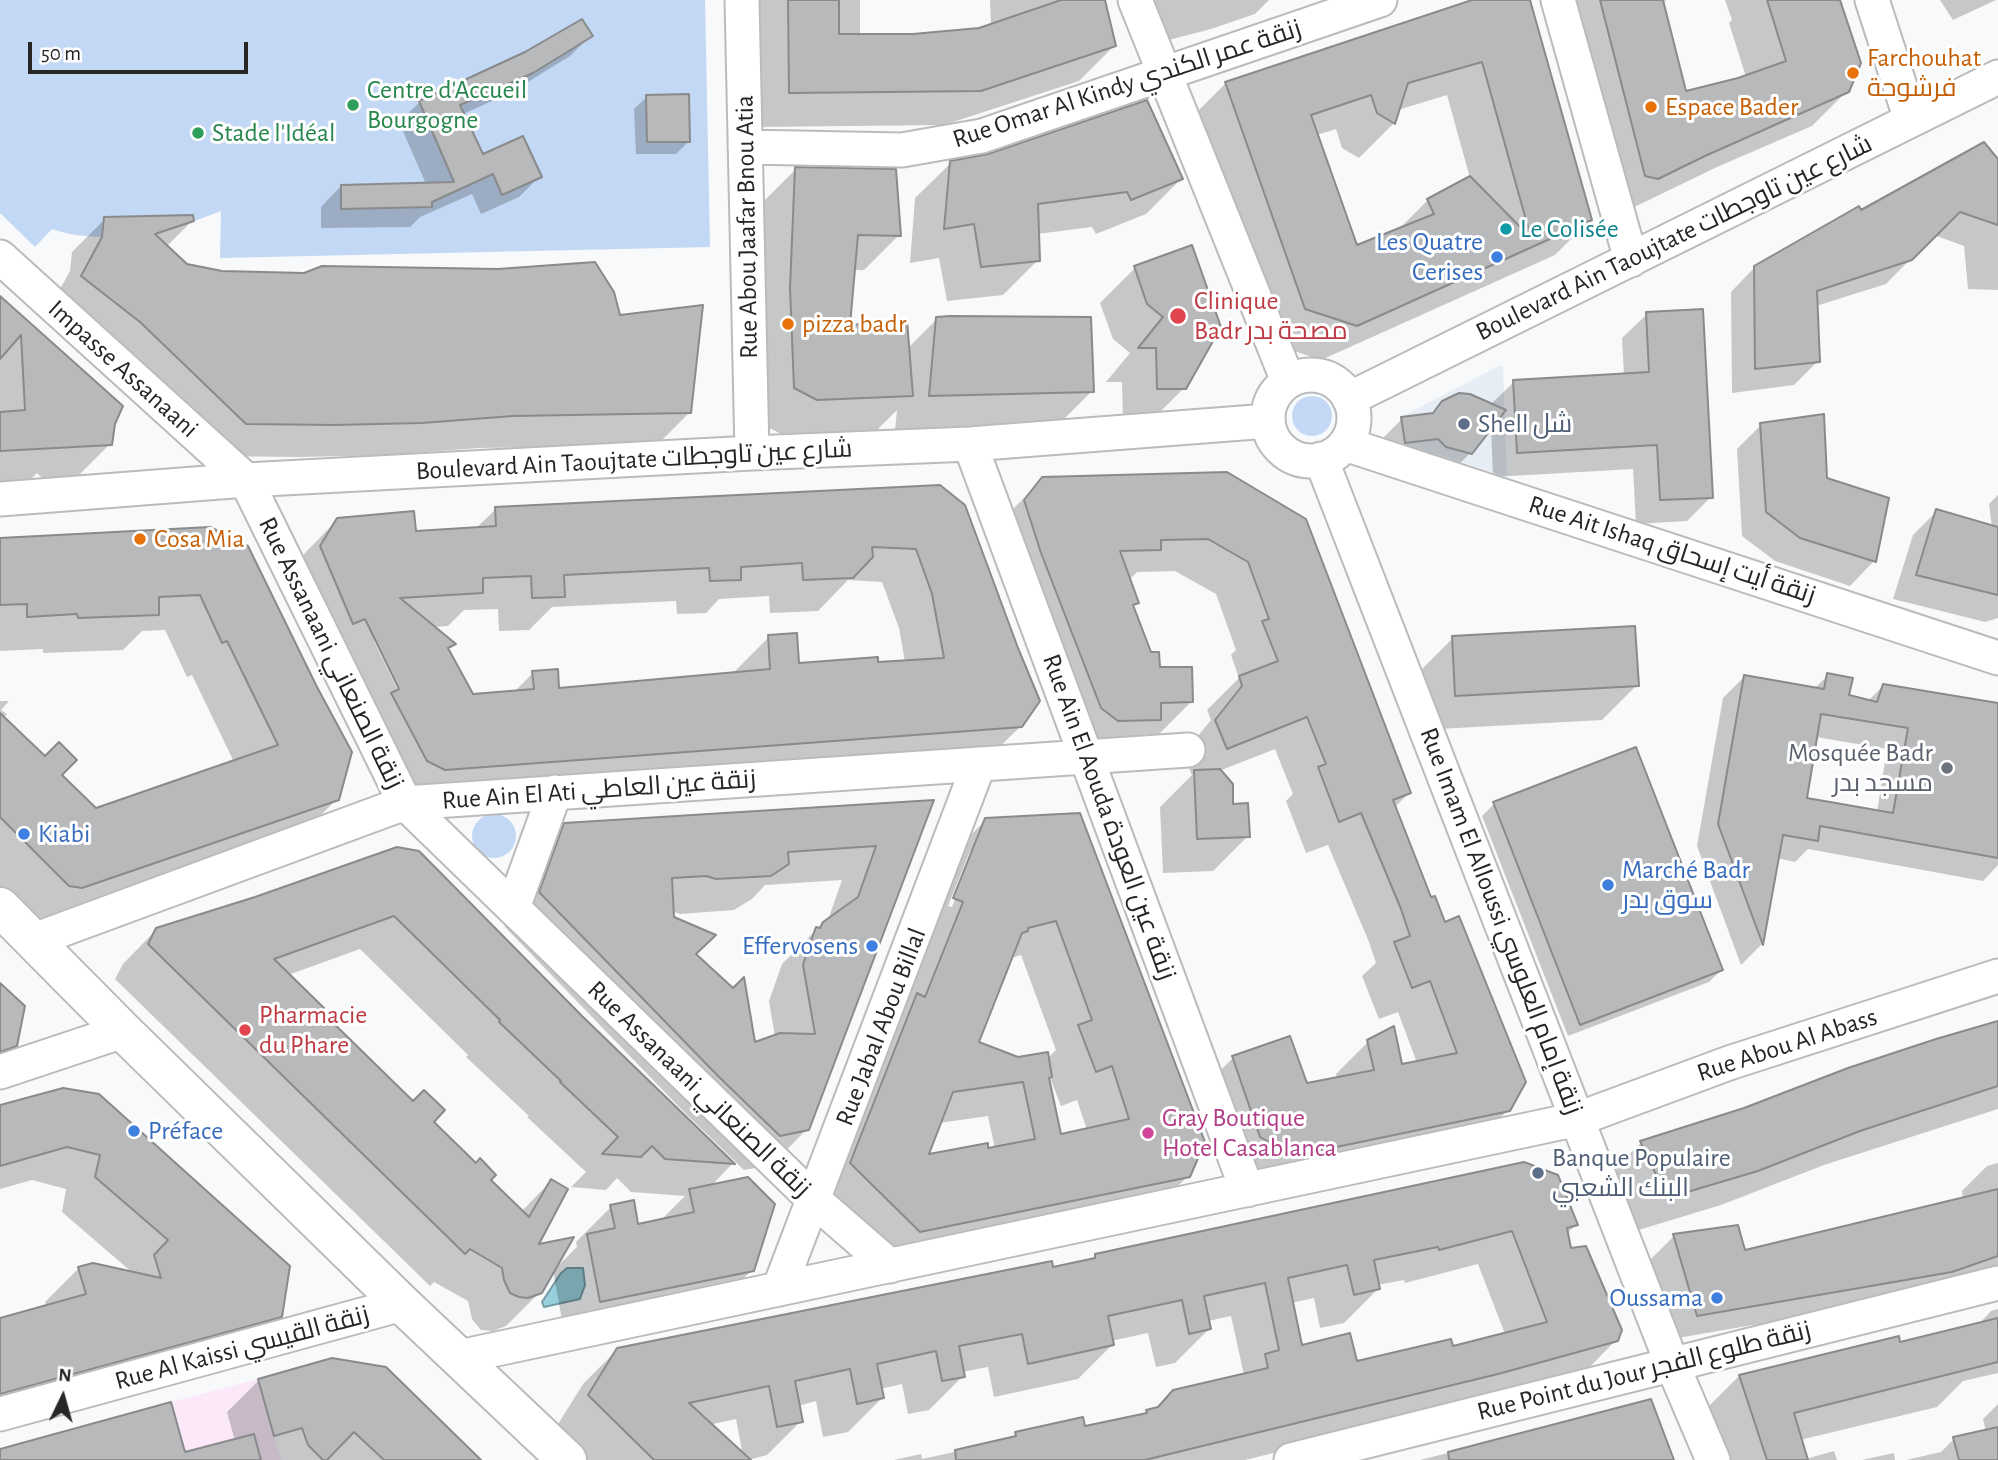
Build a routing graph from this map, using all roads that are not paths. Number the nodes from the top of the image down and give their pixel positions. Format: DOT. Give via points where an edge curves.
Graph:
graph roads {
  1 [pos="742,0"];
  2 [pos="1135,0"];
  3 [pos="1380,0"];
  4 [pos="1558,0"];
  5 [pos="1872,0"];
  6 [pos="1165,75"];
  7 [pos="1998,77"];
  8 [pos="1910,120"];
  9 [pos="745,147"];
  10 [pos="0,257"];
  11 [pos="1631,260"];
  12 [pos="1288,381"];
  13 [pos="1349,399"];
  14 [pos="1268,421"];
  15 [pos="970,444"];
  16 [pos="1333,451"];
  17 [pos="752,453"];
  18 [pos="246,480"];
  19 [pos="0,499"];
  20 [pos="1998,658"];
  21 [pos="1188,750"];
  22 [pos="1087,757"];
  23 [pos="979,764"];
  24 [pos="555,792"];
  25 [pos="405,803"];
  26 [pos="0,906"];
  27 [pos="513,908"];
  28 [pos="34,940"];
  29 [pos="1998,976"];
  30 [pos="123,1031"];
  31 [pos="0,1072"];
  32 [pos="1578,1119"];
  33 [pos="1247,1190"];
  34 [pos="814,1200"];
  35 [pos="890,1266"];
  36 [pos="1998,1283"];
  37 [pos="779,1289"];
  38 [pos="402,1304"];
  39 [pos="459,1357"];
  40 [pos="1672,1364"];
  41 [pos="0,1414"];
  42 [pos="567,1460"];
  43 [pos="1291,1460"];
  44 [pos="1713,1460"];
  1 -- 9 [label="street, Rue Abou Jaafar Bnou Atia"];
  2 -- 6 [label="street"];
  3 -- 6 [label="street, Rue Omar Al Kindy زنقة عمر الكندي"];
  4 -- 11 [label="street"];
  5 -- 8 [label="street"];
  6 -- 9 [label="street, Rue Omar Al Kindy زنقة عمر الكندي" via="982,136 939,145 902,150"];
  6 -- 12 [label="street"];
  7 -- 8 [label="street, Boulevard Ain Taoujtate شارع عين تاوجطات"];
  8 -- 11 [label="street, Boulevard Ain Taoujtate شارع عين تاوجطات"];
  9 -- 17 [label="street, Rue Abou Jaafar Bnou Atia"];
  10 -- 18 [label="street, Impasse Assanaani"];
  11 -- 13 [label="street, Boulevard Ain Taoujtate شارع عين تاوجطات"];
  12 -- 13 [label="street" via="1321,376 1339,385"];
  12 -- 14 [label="street" via="1273,398"];
  13 -- 16 [label="street" via="1353,425"];
  14 -- 15 [label="street, Boulevard Ain Taoujtate شارع عين تاوجطات"];
  14 -- 16 [label="street" via="1272,435 1286,452 1306,460"];
  15 -- 17 [label="street, Boulevard Ain Taoujtate شارع عين تاوجطات"];
  15 -- 22 [label="street, Rue Ain El Aouda زنقة عين العودة"];
  16 -- 20 [label="street, Rue Ait Ishaq زنقة أيت إسحاق"];
  16 -- 32 [label="street, Rue Imam El Alloussi زنقة إمام العلوسي"];
  17 -- 18 [label="street, Boulevard Ain Taoujtate شارع عين تاوجطات"];
  18 -- 19 [label="street, Boulevard Ain Taoujtate شارع عين تاوجطات"];
  18 -- 25 [label="street, Rue Assanaani زنقة الصنعاني"];
  21 -- 22 [label="street, Rue Ain El Ati زنقة عين العاطي"];
  22 -- 23 [label="street, Rue Ain El Ati زنقة عين العاطي"];
  22 -- 33 [label="street, Rue Ain El Aouda زنقة عين العودة"];
  23 -- 24 [label="street, Rue Ain El Ati زنقة عين العاطي"];
  23 -- 34 [label="street, Rue Jabal Abou Billal"];
  24 -- 25 [label="street, Rue Ain El Ati زنقة عين العاطي"];
  24 -- 27 [label="street"];
  25 -- 27 [label="street, Rue Assanaani زنقة الصنعاني"];
  25 -- 28 [label="street, Rue Ain El Ati زنقة عين العاطي"];
  26 -- 28 [label="main road"];
  27 -- 34 [label="street, Rue Assanaani زنقة الصنعاني"];
  28 -- 30 [label="main road"];
  29 -- 32 [label="street, Rue Abou Al Abass" via="1729,1063"];
  30 -- 31 [label="street"];
  30 -- 38 [label="main road"];
  32 -- 33 [label="street, Rue Abou Al Abass"];
  32 -- 40 [label="street, Rue Imam El Alloussi زنقة إمام العلوسي"];
  33 -- 35 [label="street, Rue Abou Al Abass"];
  34 -- 35 [label="street, Rue Assanaani زنقة الصنعاني"];
  34 -- 37 [label="street, Rue Jabal Abou Billal"];
  35 -- 37 [label="street, Rue Abou Al Abass"];
  36 -- 40 [label="street, Rue Point du Jour زنقة طلوع الفجر"];
  37 -- 39 [label="street, Rue Abou Al Abass"];
  38 -- 39 [label="main road"];
  38 -- 41 [label="street, Rue Al Kaissi زنقة القيسي"];
  39 -- 42 [label="main road"];
  40 -- 43 [label="street, Rue Point du Jour زنقة طلوع الفجر"];
  40 -- 44 [label="street, Rue Imam El Alloussi زنقة إمام العلوسي"];
}
